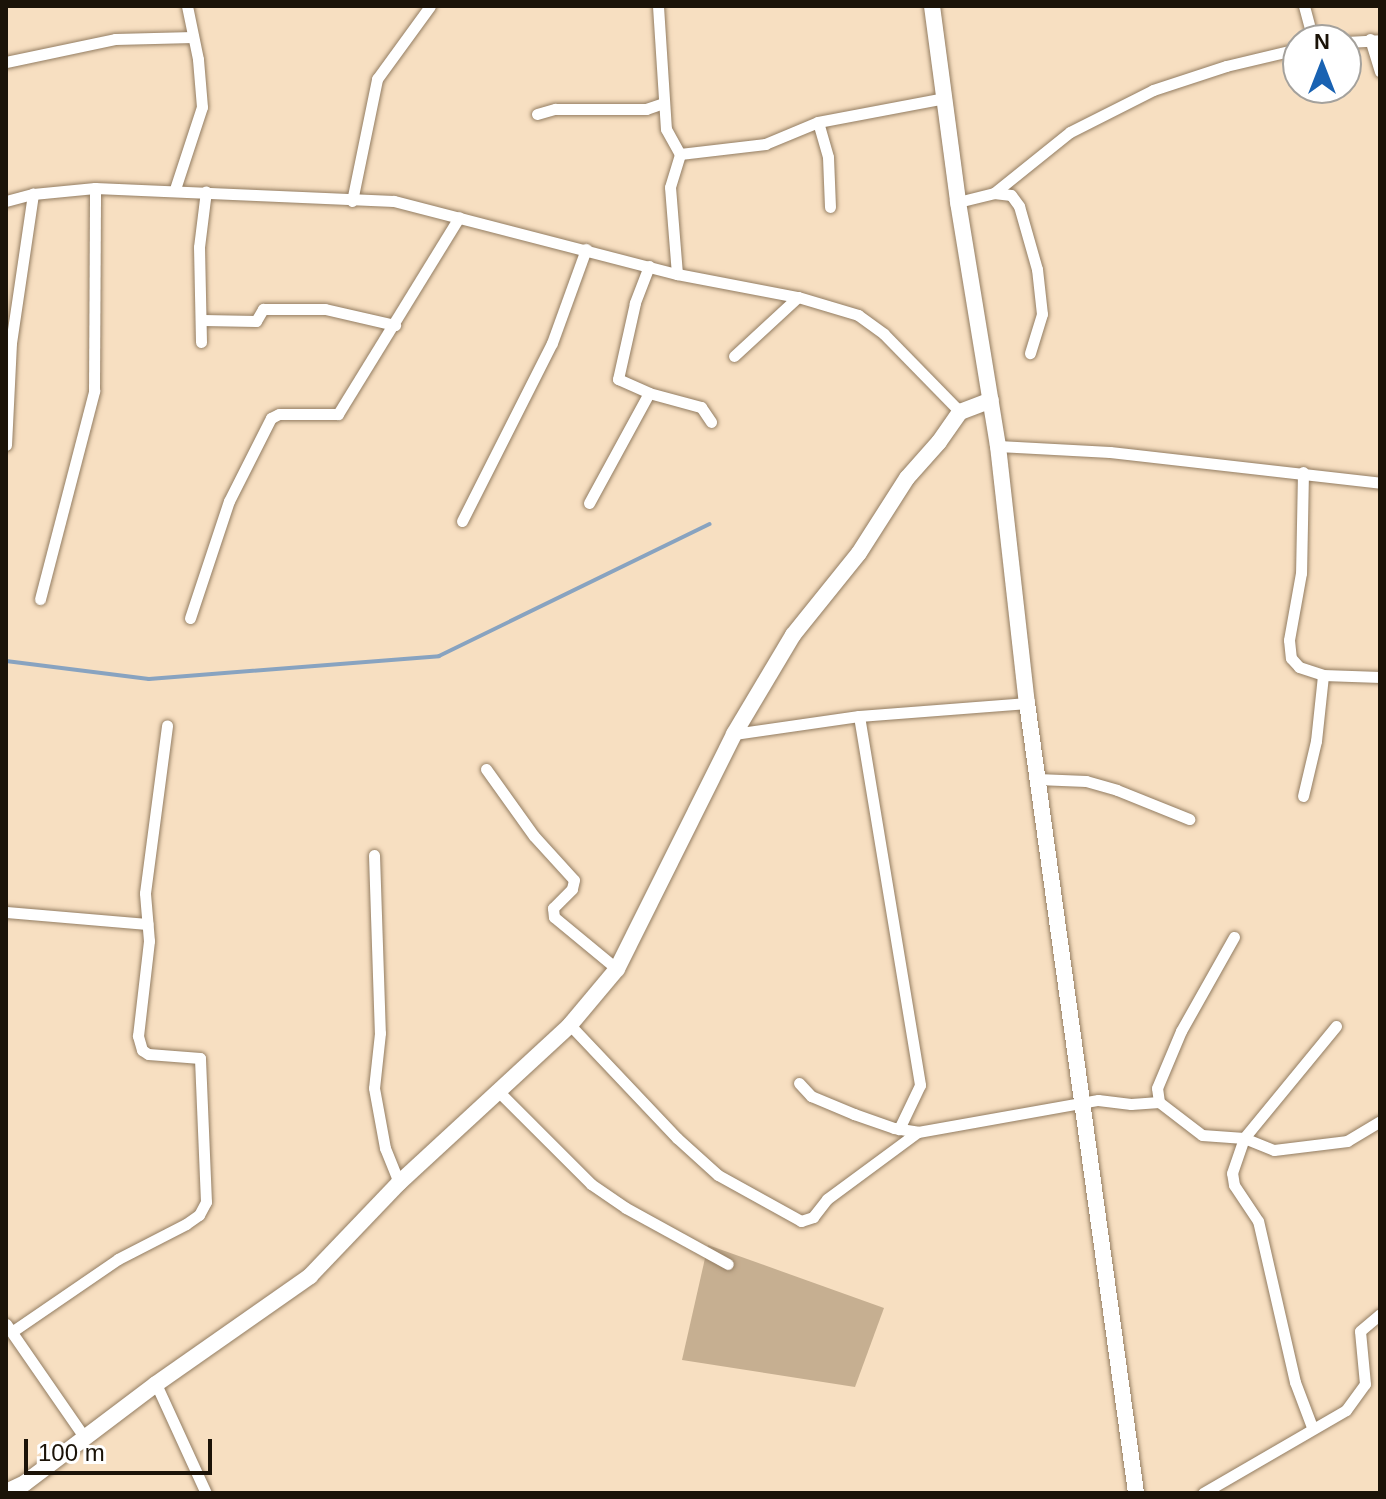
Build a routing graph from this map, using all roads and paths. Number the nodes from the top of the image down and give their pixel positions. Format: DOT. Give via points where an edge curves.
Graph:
graph roads {
  1 [pos="187,6"];
  2 [pos="430,6"];
  3 [pos="658,6"];
  4 [pos="932,6"];
  5 [pos="193,37"];
  6 [pos="1375,40"];
  7 [pos="1282,53"];
  8 [pos="6,62"];
  9 [pos="1380,71"];
  10 [pos="945,98"];
  11 [pos="663,103"];
  12 [pos="537,114"];
  13 [pos="818,122"];
  14 [pos="680,154"];
  15 [pos="95,188"];
  16 [pos="175,189"];
  17 [pos="206,191"];
  18 [pos="994,193"];
  19 [pos="33,194"];
  20 [pos="6,201"];
  21 [pos="352,201"];
  22 [pos="958,202"];
  23 [pos="830,207"];
  24 [pos="459,217"];
  25 [pos="586,249"];
  26 [pos="649,266"];
  27 [pos="677,274"];
  28 [pos="11,293"];
  29 [pos="798,297"];
  30 [pos="203,320"];
  31 [pos="395,325"];
  32 [pos="201,342"];
  33 [pos="1030,353"];
  34 [pos="734,356"];
  35 [pos="649,393"];
  36 [pos="991,400"];
  37 [pos="960,412"];
  38 [pos="711,422"];
  39 [pos="6,445"];
  40 [pos="998,446"];
  41 [pos="1303,472"];
  42 [pos="1380,483"];
  43 [pos="589,503"];
  44 [pos="462,521"];
  45 [pos="40,599"];
  46 [pos="190,618"];
  47 [pos="1323,675"];
  48 [pos="1380,677"];
  49 [pos="1027,703"];
  50 [pos="859,716"];
  51 [pos="167,725"];
  52 [pos="734,734"];
  53 [pos="486,769"];
  54 [pos="1037,779"];
  55 [pos="1303,796"];
  56 [pos="1189,819"];
  57 [pos="374,855"];
  58 [pos="6,912"];
  59 [pos="147,924"];
  60 [pos="1234,937"];
  61 [pos="617,969"];
  62 [pos="570,1025"];
  63 [pos="1336,1026"];
  64 [pos="799,1083"];
  65 [pos="500,1093"];
  66 [pos="1079,1102"];
  67 [pos="1159,1102"];
  68 [pos="1380,1121"];
  69 [pos="899,1129"];
  70 [pos="918,1132"];
  71 [pos="1244,1138"];
  72 [pos="399,1183"];
  73 [pos="728,1264"];
  74 [pos="1380,1314"];
  75 [pos="9,1328"];
  76 [pos="156,1384"];
  77 [pos="1312,1427"];
  78 [pos="85,1438"];
  79 [pos="6,1492"];
  80 [pos="206,1493"];
  81 [pos="1136,1493"];
  82 [pos="1203,1493"];
  1 -- 5 [label="street"];
  2 -- 21 [label="street" via="377,79"];
  3 -- 11 [label="street"];
  4 -- 10 [label="main road"];
  5 -- 8 [label="street" via="115,39"];
  5 -- 16 [label="street" via="202,107"];
  6 -- 9 [label="street"];
  7 -- 18 [label="street" via="1153,90 1070,132"];
  10 -- 13 [label="street"];
  10 -- 22 [label="main road"];
  11 -- 12 [label="street" via="646,109 555,109"];
  11 -- 14 [label="street" via="666,129"];
  13 -- 14 [label="street" via="765,144"];
  13 -- 23 [label="street" via="828,157"];
  14 -- 27 [label="street" via="670,187"];
  15 -- 16 [label="street"];
  15 -- 19 [label="street"];
  15 -- 45 [label="street" via="94,391"];
  16 -- 17 [label="street"];
  17 -- 21 [label="street"];
  17 -- 30 [label="street" via="199,247"];
  18 -- 22 [label="street"];
  18 -- 33 [label="street" via="1011,195 1019,206 1037,269 1042,314"];
  19 -- 20 [label="street"];
  19 -- 28 [label="street"];
  21 -- 24 [label="street" via="394,201"];
  22 -- 36 [label="main road"];
  24 -- 25 [label="street"];
  24 -- 31 [label="street"];
  25 -- 26 [label="street"];
  25 -- 44 [label="street" via="552,343"];
  26 -- 27 [label="street"];
  26 -- 35 [label="street" via="617,371 618,379"];
  27 -- 29 [label="street"];
  28 -- 39 [label="street"];
  29 -- 34 [label="street"];
  29 -- 37 [label="street" via="858,315 884,334"];
  30 -- 31 [label="street" via="247,322 256,321 263,309 325,309"];
  30 -- 32 [label="street"];
  31 -- 46 [label="street" via="338,414 271,418 229,501"];
  35 -- 38 [label="street" via="701,407"];
  35 -- 43 [label="street"];
  36 -- 37 [label="main road"];
  36 -- 40 [label="main road"];
  37 -- 52 [label="main road" via="793,635"];
  40 -- 41 [label="street"];
  40 -- 49 [label="main road"];
  41 -- 42 [label="street"];
  41 -- 47 [label="street" via="1301,573 1289,640 1291,658 1299,667"];
  47 -- 48 [label="street"];
  47 -- 55 [label="street"];
  49 -- 50 [label="street"];
  49 -- 54 [label="main road"];
  50 -- 52 [label="street"];
  50 -- 69 [label="street" via="920,1085"];
  51 -- 59 [label="street" via="145,893"];
  52 -- 61 [label="main road"];
  53 -- 61 [label="street" via="534,836 574,880 553,908 554,917"];
  54 -- 56 [label="street" via="1096,784"];
  54 -- 66 [label="main road"];
  57 -- 72 [label="street" via="380,1033 374,1088 385,1148"];
  58 -- 59 [label="street"];
  59 -- 75 [label="street" via="138,1036 148,1054 200,1058 206,1202 186,1224 118,1259"];
  60 -- 67 [label="street" via="1181,1031 1157,1088"];
  61 -- 62 [label="main road"];
  62 -- 65 [label="main road"];
  62 -- 70 [label="street" via="718,1175 801,1221 813,1217 827,1199"];
  63 -- 71 [label="street"];
  64 -- 69 [label="street" via="811,1096"];
  65 -- 72 [label="main road"];
  65 -- 73 [label="street" via="591,1184"];
  66 -- 67 [label="street"];
  66 -- 70 [label="street"];
  66 -- 81 [label="main road"];
  67 -- 71 [label="street" via="1202,1135"];
  68 -- 71 [label="street" via="1347,1141 1304,1148 1274,1150"];
  69 -- 70 [label="street"];
  71 -- 77 [label="street" via="1232,1173 1234,1185 1258,1221 1295,1382"];
  72 -- 76 [label="main road" via="310,1276"];
  74 -- 77 [label="street" via="1360,1331 1366,1371 1359,1397"];
  75 -- 78 [label="street"];
  76 -- 78 [label="main road"];
  76 -- 80 [label="street"];
  77 -- 82 [label="street"];
  78 -- 79 [label="main road"];
}
